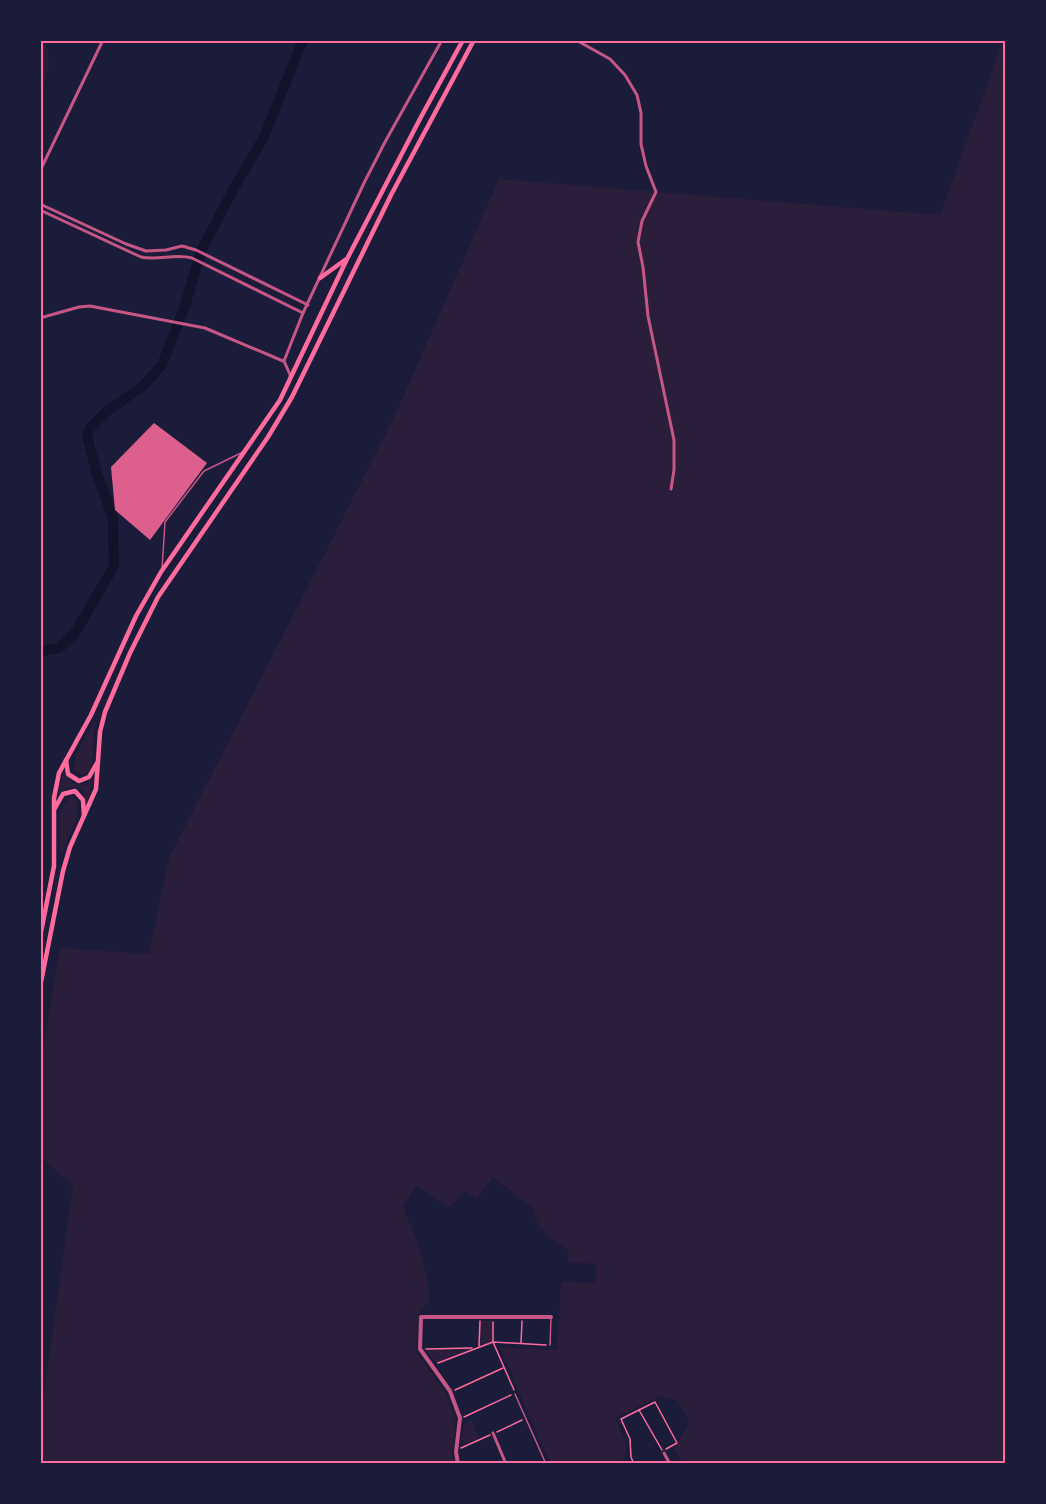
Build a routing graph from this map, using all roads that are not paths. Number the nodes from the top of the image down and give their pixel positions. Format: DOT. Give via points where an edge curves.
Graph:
graph roads {
  1 [pos="103,40"];
  2 [pos="442,40"];
  3 [pos="463,40"];
  4 [pos="474,40"];
  5 [pos="576,40"];
  6 [pos="40,171"];
  7 [pos="40,204"];
  8 [pos="40,210"];
  9 [pos="347,259"];
  10 [pos="320,278"];
  11 [pos="308,305"];
  12 [pos="303,313"];
  13 [pos="40,318"];
  14 [pos="284,361"];
  15 [pos="291,377"];
  16 [pos="244,452"];
  17 [pos="671,489"];
  18 [pos="161,572"];
  19 [pos="67,758"];
  20 [pos="97,763"];
  21 [pos="53,811"];
  22 [pos="84,819"];
  23 [pos="40,937"];
  24 [pos="40,987"];
  25 [pos="550,1317"];
  26 [pos="550,1345"];
  27 [pos="515,1394"];
  28 [pos="494,1433"];
  29 [pos="663,1452"];
  30 [pos="458,1464"];
  31 [pos="506,1464"];
  32 [pos="546,1464"];
  33 [pos="670,1464"];
  1 -- 6 [label="street"];
  2 -- 10 [label="street" via="385,142"];
  3 -- 9 [label="highway"];
  4 -- 20 [label="highway" via="391,195 292,398 143,625 105,712"];
  5 -- 17 [label="street" via="610,59 639,99 641,144 656,192 642,221 638,242 648,316 674,440"];
  7 -- 11 [label="street" via="146,251 182,246 196,250"];
  8 -- 12 [label="street" via="141,257 192,258"];
  9 -- 10 [label="highway"];
  9 -- 15 [label="highway"];
  10 -- 11 [label="street"];
  11 -- 12 [label="street"];
  12 -- 14 [label="street"];
  13 -- 14 [label="street" via="90,306 205,328"];
  14 -- 15 [label="street"];
  15 -- 16 [label="highway"];
  16 -- 18 [label="highway"];
  16 -- 18 [label="lane" via="204,471 165,522"];
  18 -- 19 [label="highway"];
  19 -- 20 [label="highway" via="68,774 79,781 89,777"];
  19 -- 21 [label="highway" via="55,784"];
  20 -- 22 [label="highway" via="96,789"];
  21 -- 22 [label="highway" via="63,794 75,791 83,800"];
  21 -- 23 [label="highway" via="54,866"];
  22 -- 24 [label="highway" via="63,871"];
  25 -- 26 [label="lane"];
  25 -- 30 [label="street" via="422,1317 420,1349 450,1392 460,1418"];
  27 -- 32 [label="lane"];
  28 -- 31 [label="street"];
  29 -- 33 [label="street"];
}
